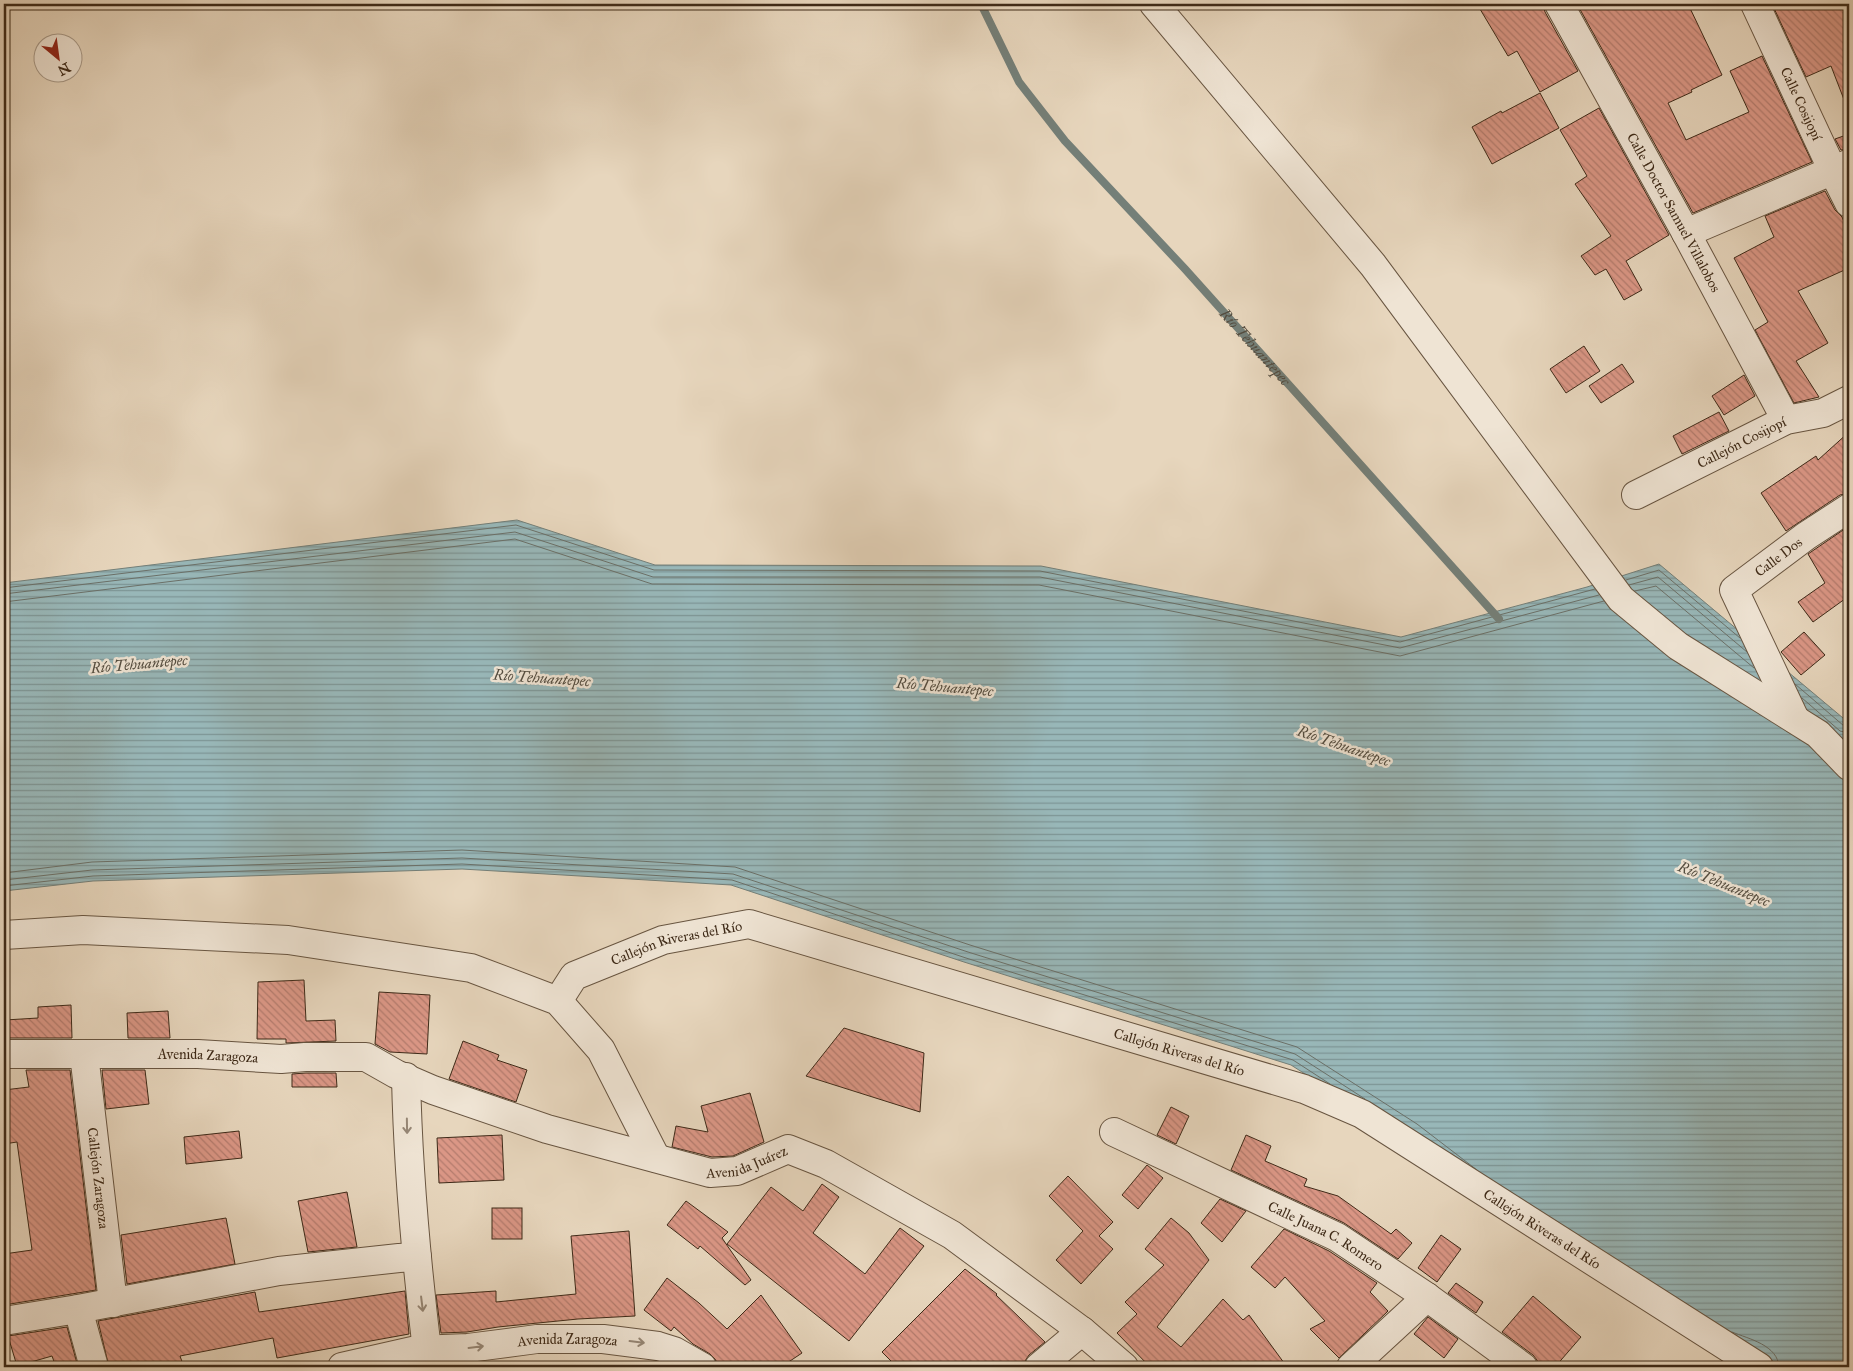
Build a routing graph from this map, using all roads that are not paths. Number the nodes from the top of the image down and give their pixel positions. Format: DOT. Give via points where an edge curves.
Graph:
graph roads {
  1 [pos="1154,4"];
  2 [pos="1559,4"];
  3 [pos="1755,4"];
  4 [pos="1841,167"];
  5 [pos="1849,203"];
  6 [pos="1686,233"];
  7 [pos="1849,400"];
  8 [pos="1786,420"];
  9 [pos="1636,495"];
  10 [pos="1849,508"];
  11 [pos="1795,719"];
  12 [pos="1849,766"];
  13 [pos="4,935"];
  14 [pos="558,1001"];
  15 [pos="4,1054"];
  16 [pos="84,1054"];
  17 [pos="406,1077"];
  18 [pos="1114,1132"];
  19 [pos="656,1158"];
  20 [pos="417,1257"];
  21 [pos="1426,1297"];
  22 [pos="112,1303"];
  23 [pos="78,1309"];
  24 [pos="4,1321"];
  25 [pos="1082,1331"];
  26 [pos="427,1350"];
  27 [pos="94,1367"];
  28 [pos="342,1367"];
  29 [pos="702,1367"];
  30 [pos="1039,1367"];
  31 [pos="1124,1367"];
  32 [pos="1351,1367"];
  33 [pos="1523,1367"];
  34 [pos="1759,1367"];
  1 -- 11 [label="street" via="1373,265 1621,599 1678,646"];
  2 -- 6 [label="street, Calle Doctor Samuel Villalobos"];
  3 -- 4 [label="street, Calle Cosijopí"];
  4 -- 5 [label="street, Calle Cosijopí"];
  4 -- 6 [label="street"];
  6 -- 8 [label="street, Calle Doctor Samuel Villalobos"];
  7 -- 8 [label="street, Callejón Cosijopí" via="1823,413"];
  8 -- 9 [label="street, Callejón Cosijopí"];
  10 -- 11 [label="street, Calle Dos" via="1734,590"];
  11 -- 12 [label="street" via="1818,734"];
  13 -- 14 [label="street" via="83,930 288,940 470,968"];
  14 -- 19 [label="street" via="602,1050"];
  14 -- 34 [label="street, Callejón Riveras del Río" via="574,976 663,940 749,924 1304,1089 1362,1114"];
  15 -- 16 [label="street, Avenida Zaragoza"];
  16 -- 17 [label="street, Avenida Zaragoza" via="198,1054 281,1059 366,1057"];
  16 -- 22 [label="street, Callejón Zaragoza"];
  17 -- 19 [label="street, Avenida Juárez" via="433,1090 547,1129"];
  17 -- 20 [label="street, one-way" via="407,1140"];
  18 -- 21 [label="street, Calle Juana C. Romero" via="1337,1237"];
  19 -- 25 [label="street, Avenida Juárez" via="710,1174 737,1171 788,1149 826,1164 952,1235"];
  20 -- 22 [label="street" via="279,1272"];
  20 -- 26 [label="street, one-way"];
  21 -- 32 [label="street"];
  21 -- 33 [label="street, Calle Juana C. Romero"];
  22 -- 23 [label="street"];
  23 -- 24 [label="street"];
  23 -- 27 [label="street"];
  25 -- 30 [label="street"];
  25 -- 31 [label="street, Avenida Juárez"];
  26 -- 28 [label="street, Avenida Zaragoza"];
  26 -- 29 [label="street, Avenida Zaragoza, one-way" via="537,1339 604,1339 658,1346"];
}
